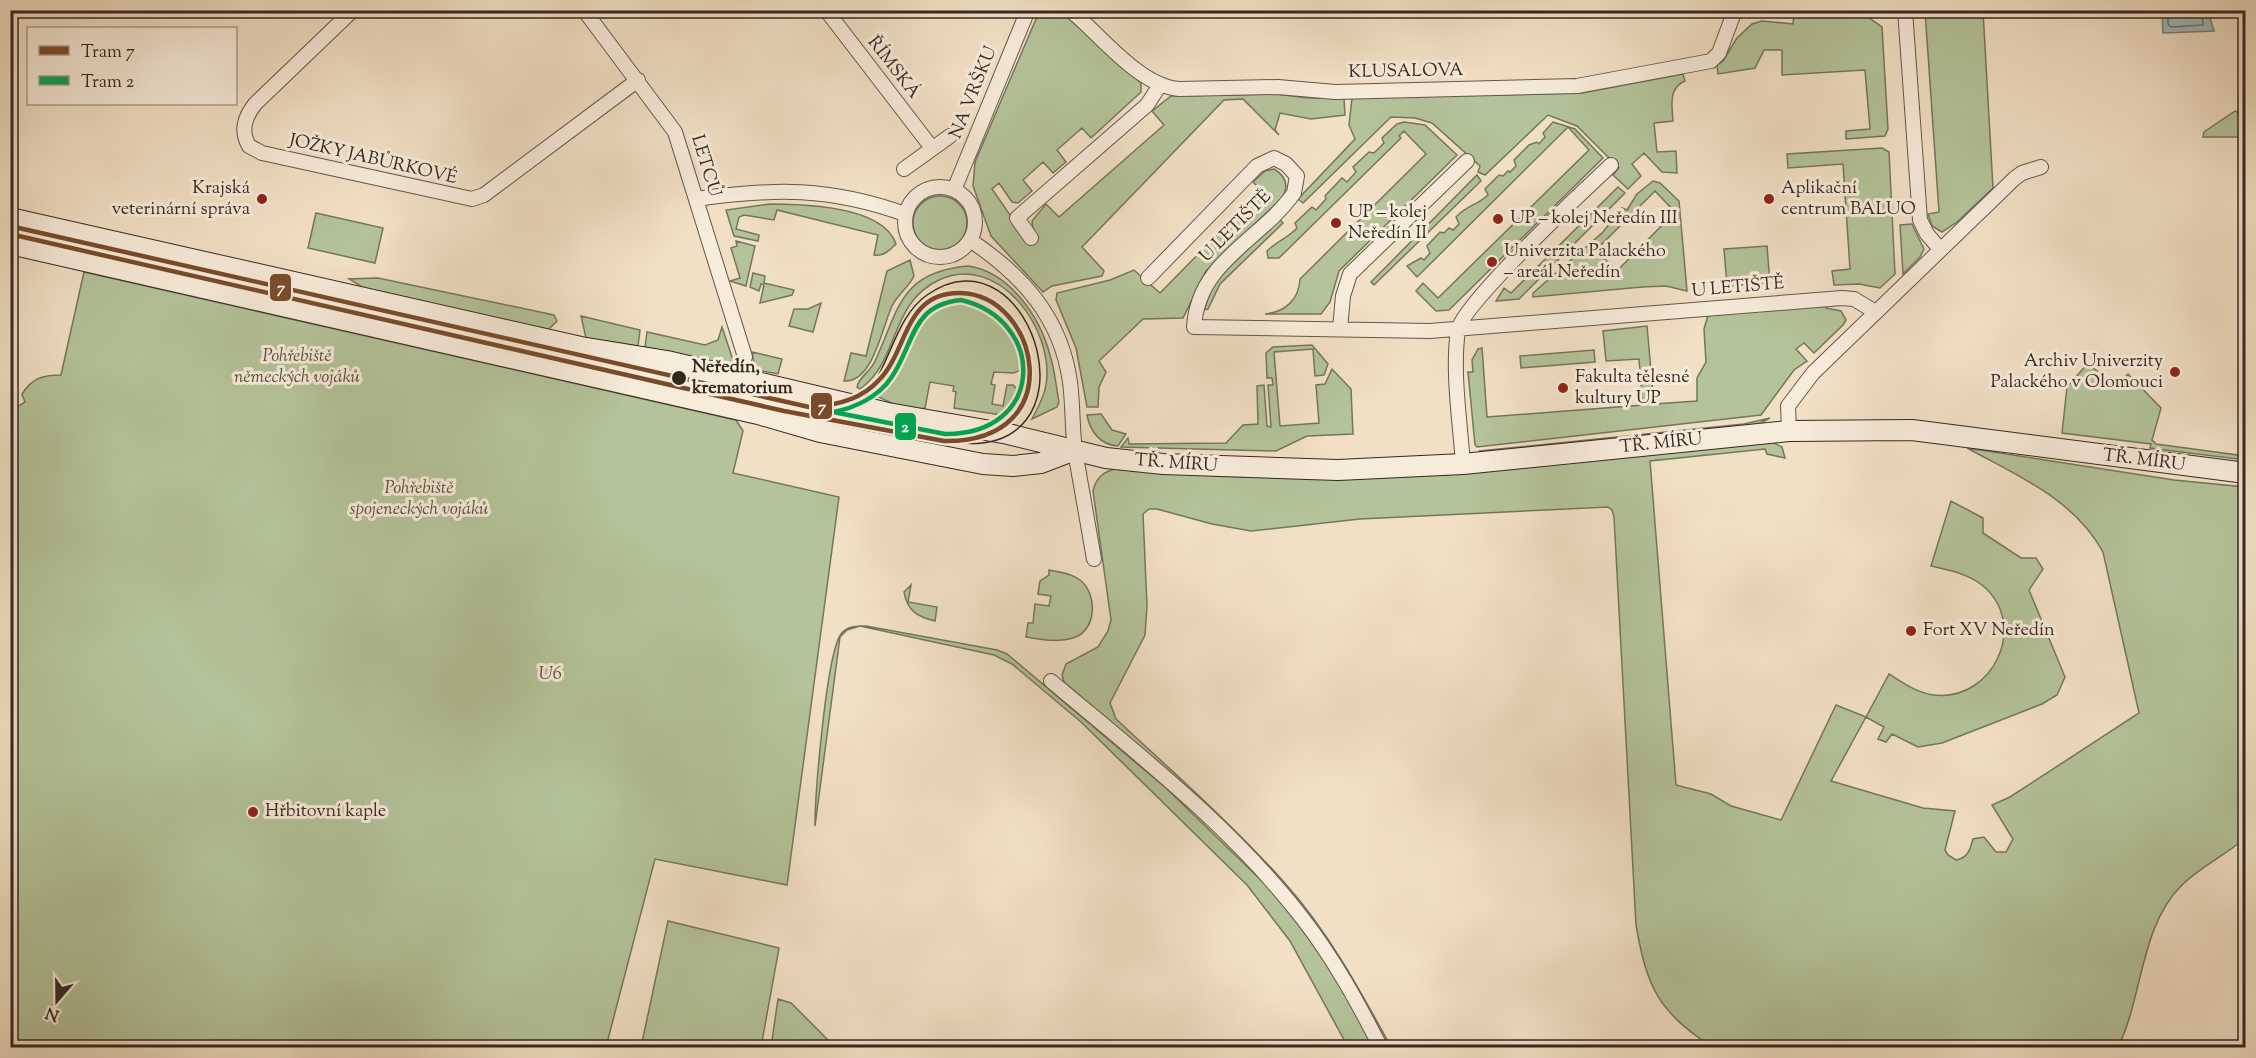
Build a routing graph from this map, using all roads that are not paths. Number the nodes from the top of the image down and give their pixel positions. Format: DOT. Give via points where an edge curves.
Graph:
graph roads {
  1 [pos="354,10"];
  2 [pos="584,10"];
  3 [pos="825,10"];
  4 [pos="1028,10"];
  5 [pos="1070,10"];
  6 [pos="1735,10"];
  7 [pos="1905,10"];
  8 [pos="638,80"];
  9 [pos="1160,85"];
  10 [pos="950,136"];
  11 [pos="932,148"];
  12 [pos="1467,161"];
  13 [pos="1611,165"];
  14 [pos="2041,167"];
  15 [pos="904,169"];
  16 [pos="954,190"];
  17 [pos="696,199"];
  18 [pos="905,214"];
  19 [pos="10,218"];
  20 [pos="1031,238"];
  21 [pos="970,240"];
  22 [pos="10,244"];
  23 [pos="1940,249"];
  24 [pos="1148,278"];
  25 [pos="1874,311"];
  26 [pos="1458,328"];
  27 [pos="1340,329"];
  28 [pos="745,357"];
  29 [pos="1789,430"];
  30 [pos="1075,450"];
  31 [pos="1463,464"];
  32 [pos="2246,473"];
  33 [pos="1094,560"];
  34 [pos="1051,681"];
  35 [pos="1381,1047"];
  1 -- 8 [label="street, JOŽKY JABŮRKOVÉ" via="255,104 245,123 249,146 262,153 471,200 484,195"];
  2 -- 8 [label="street, LETCŮ"];
  3 -- 11 [label="street, ŘÍMSKÁ"];
  4 -- 16 [label="street, NA VRŠKU"];
  5 -- 9 [label="street, KLUSALOVA" via="1143,75"];
  6 -- 9 [label="street, KLUSALOVA" via="1719,53 1711,61 1588,85 1335,92 1272,87 1179,89"];
  7 -- 23 [label="street" via="1920,220"];
  8 -- 17 [label="street, LETCŮ" via="675,132"];
  9 -- 20 [label="street" via="1146,105 1017,218"];
  10 -- 11 [label="street"];
  11 -- 15 [label="street"];
  12 -- 27 [label="street" via="1350,274"];
  13 -- 26 [label="street" via="1476,300"];
  14 -- 23 [label="street" via="2015,178"];
  16 -- 18 [label="street" via="924,190"];
  16 -- 21 [label="street" via="965,197 974,215 975,228"];
  17 -- 18 [label="street" via="755,191 800,191 851,199"];
  17 -- 28 [label="street, LETCŮ"];
  18 -- 21 [label="street" via="909,238 926,255 951,256"];
  19 -- 30 [label="main road, TŘ. MÍRU" via="581,347 667,361 888,413"];
  21 -- 30 [label="street" via="1022,281 1055,330 1070,383"];
  22 -- 30 [label="main road" via="758,414 820,432 956,459 1021,466 1049,462"];
  23 -- 25 [label="street"];
  24 -- 27 [label="street, U LETIŠTĚ" via="1257,166 1274,158 1287,164 1297,176 1294,193 1206,282 1197,304 1194,327"];
  25 -- 26 [label="street, U LETIŠTĚ" via="1842,297"];
  25 -- 29 [label="street" via="1792,398 1787,414"];
  26 -- 27 [label="street, U LETIŠTĚ"];
  26 -- 31 [label="street"];
  29 -- 31 [label="main road, TŘ. MÍRU"];
  29 -- 32 [label="main road, TŘ. MÍRU" via="1912,430"];
  30 -- 31 [label="main road, TŘ. MÍRU" via="1118,460 1236,468 1338,470"];
  30 -- 33 [label="street"];
  34 -- 35 [label="street" via="1173,785 1261,869 1323,946"];
}
